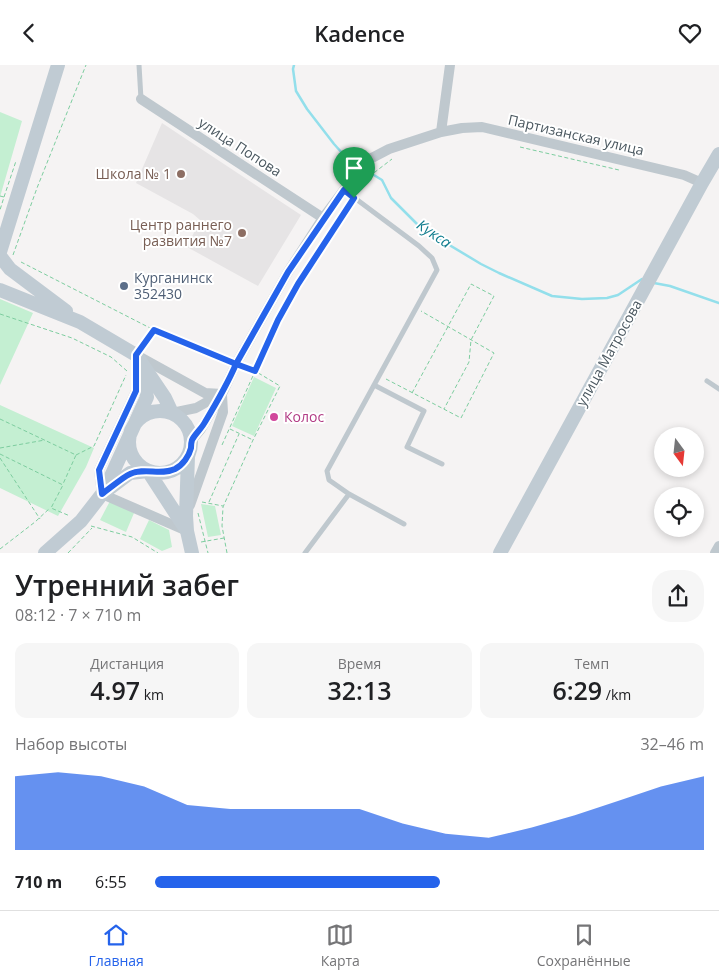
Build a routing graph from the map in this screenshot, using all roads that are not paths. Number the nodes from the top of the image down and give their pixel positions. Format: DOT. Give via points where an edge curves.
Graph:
graph roads {
  1 [pos="58,65"];
  2 [pos="139,65"];
  3 [pos="450,65"];
  4 [pos="141,99"];
  5 [pos="441,132"];
  6 [pos="719,154"];
  7 [pos="702,183"];
  8 [pos="344,190"];
  9 [pos="324,218"];
  10 [pos="0,252"];
  11 [pos="0,256"];
  12 [pos="0,290"];
  13 [pos="80,322"];
  14 [pos="136,355"];
  15 [pos="707,381"];
  16 [pos="374,385"];
  17 [pos="719,389"];
  18 [pos="222,394"];
  19 [pos="172,413"];
  20 [pos="132,427"];
  21 [pos="191,441"];
  22 [pos="188,456"];
  23 [pos="442,465"];
  24 [pos="148,471"];
  25 [pos="102,494"];
  26 [pos="349,494"];
  27 [pos="192,513"];
  28 [pos="404,524"];
  29 [pos="187,531"];
  30 [pos="719,547"];
  31 [pos="45,553"];
  32 [pos="192,553"];
  33 [pos="306,553"];
  34 [pos="500,553"];
  35 [pos="715,553"];
  1 -- 10 [label="street"];
  2 -- 4 [label="lane"];
  3 -- 5 [label="street"];
  4 -- 9 [label="street, улица Попова"];
  5 -- 7 [label="street, Партизанская улица" via="482,127 684,175"];
  5 -- 8 [label="street, Партизанская улица" via="389,149 368,160"];
  6 -- 7 [label="street, улица Матросова"];
  7 -- 34 [label="street, улица Матросова"];
  8 -- 9 [label="street"];
  8 -- 16 [label="lane" via="419,246 432,258 437,270"];
  9 -- 18 [label="street" via="288,272"];
  11 -- 13 [label="street" via="10,269"];
  12 -- 13 [label="street"];
  13 -- 14 [label="street"];
  14 -- 18 [label="street" via="204,393"];
  14 -- 19 [label="street"];
  14 -- 20 [label="street" via="147,397"];
  14 -- 25 [label="street" via="136,391 99,470"];
  15 -- 17 [label="lane"];
  16 -- 23 [label="lane" via="424,411 407,447"];
  16 -- 26 [label="lane" via="327,471 329,480"];
  18 -- 19 [label="street" via="196,408"];
  18 -- 21 [label="street"];
  18 -- 27 [label="street" via="223,412"];
  19 -- 20 [label="street" via="149,412"];
  19 -- 21 [label="street" via="186,424"];
  20 -- 24 [label="street" via="130,453"];
  20 -- 25 [label="street"];
  21 -- 22 [label="street"];
  22 -- 24 [label="street" via="178,468 168,472"];
  22 -- 27 [label="street"];
  24 -- 25 [label="street" via="130,473"];
  24 -- 29 [label="street"];
  25 -- 29 [label="street"];
  25 -- 31 [label="street" via="87,524"];
  26 -- 28 [label="lane"];
  26 -- 33 [label="lane"];
  27 -- 29 [label="street"];
  29 -- 32 [label="street"];
  30 -- 35 [label="street"];
}
